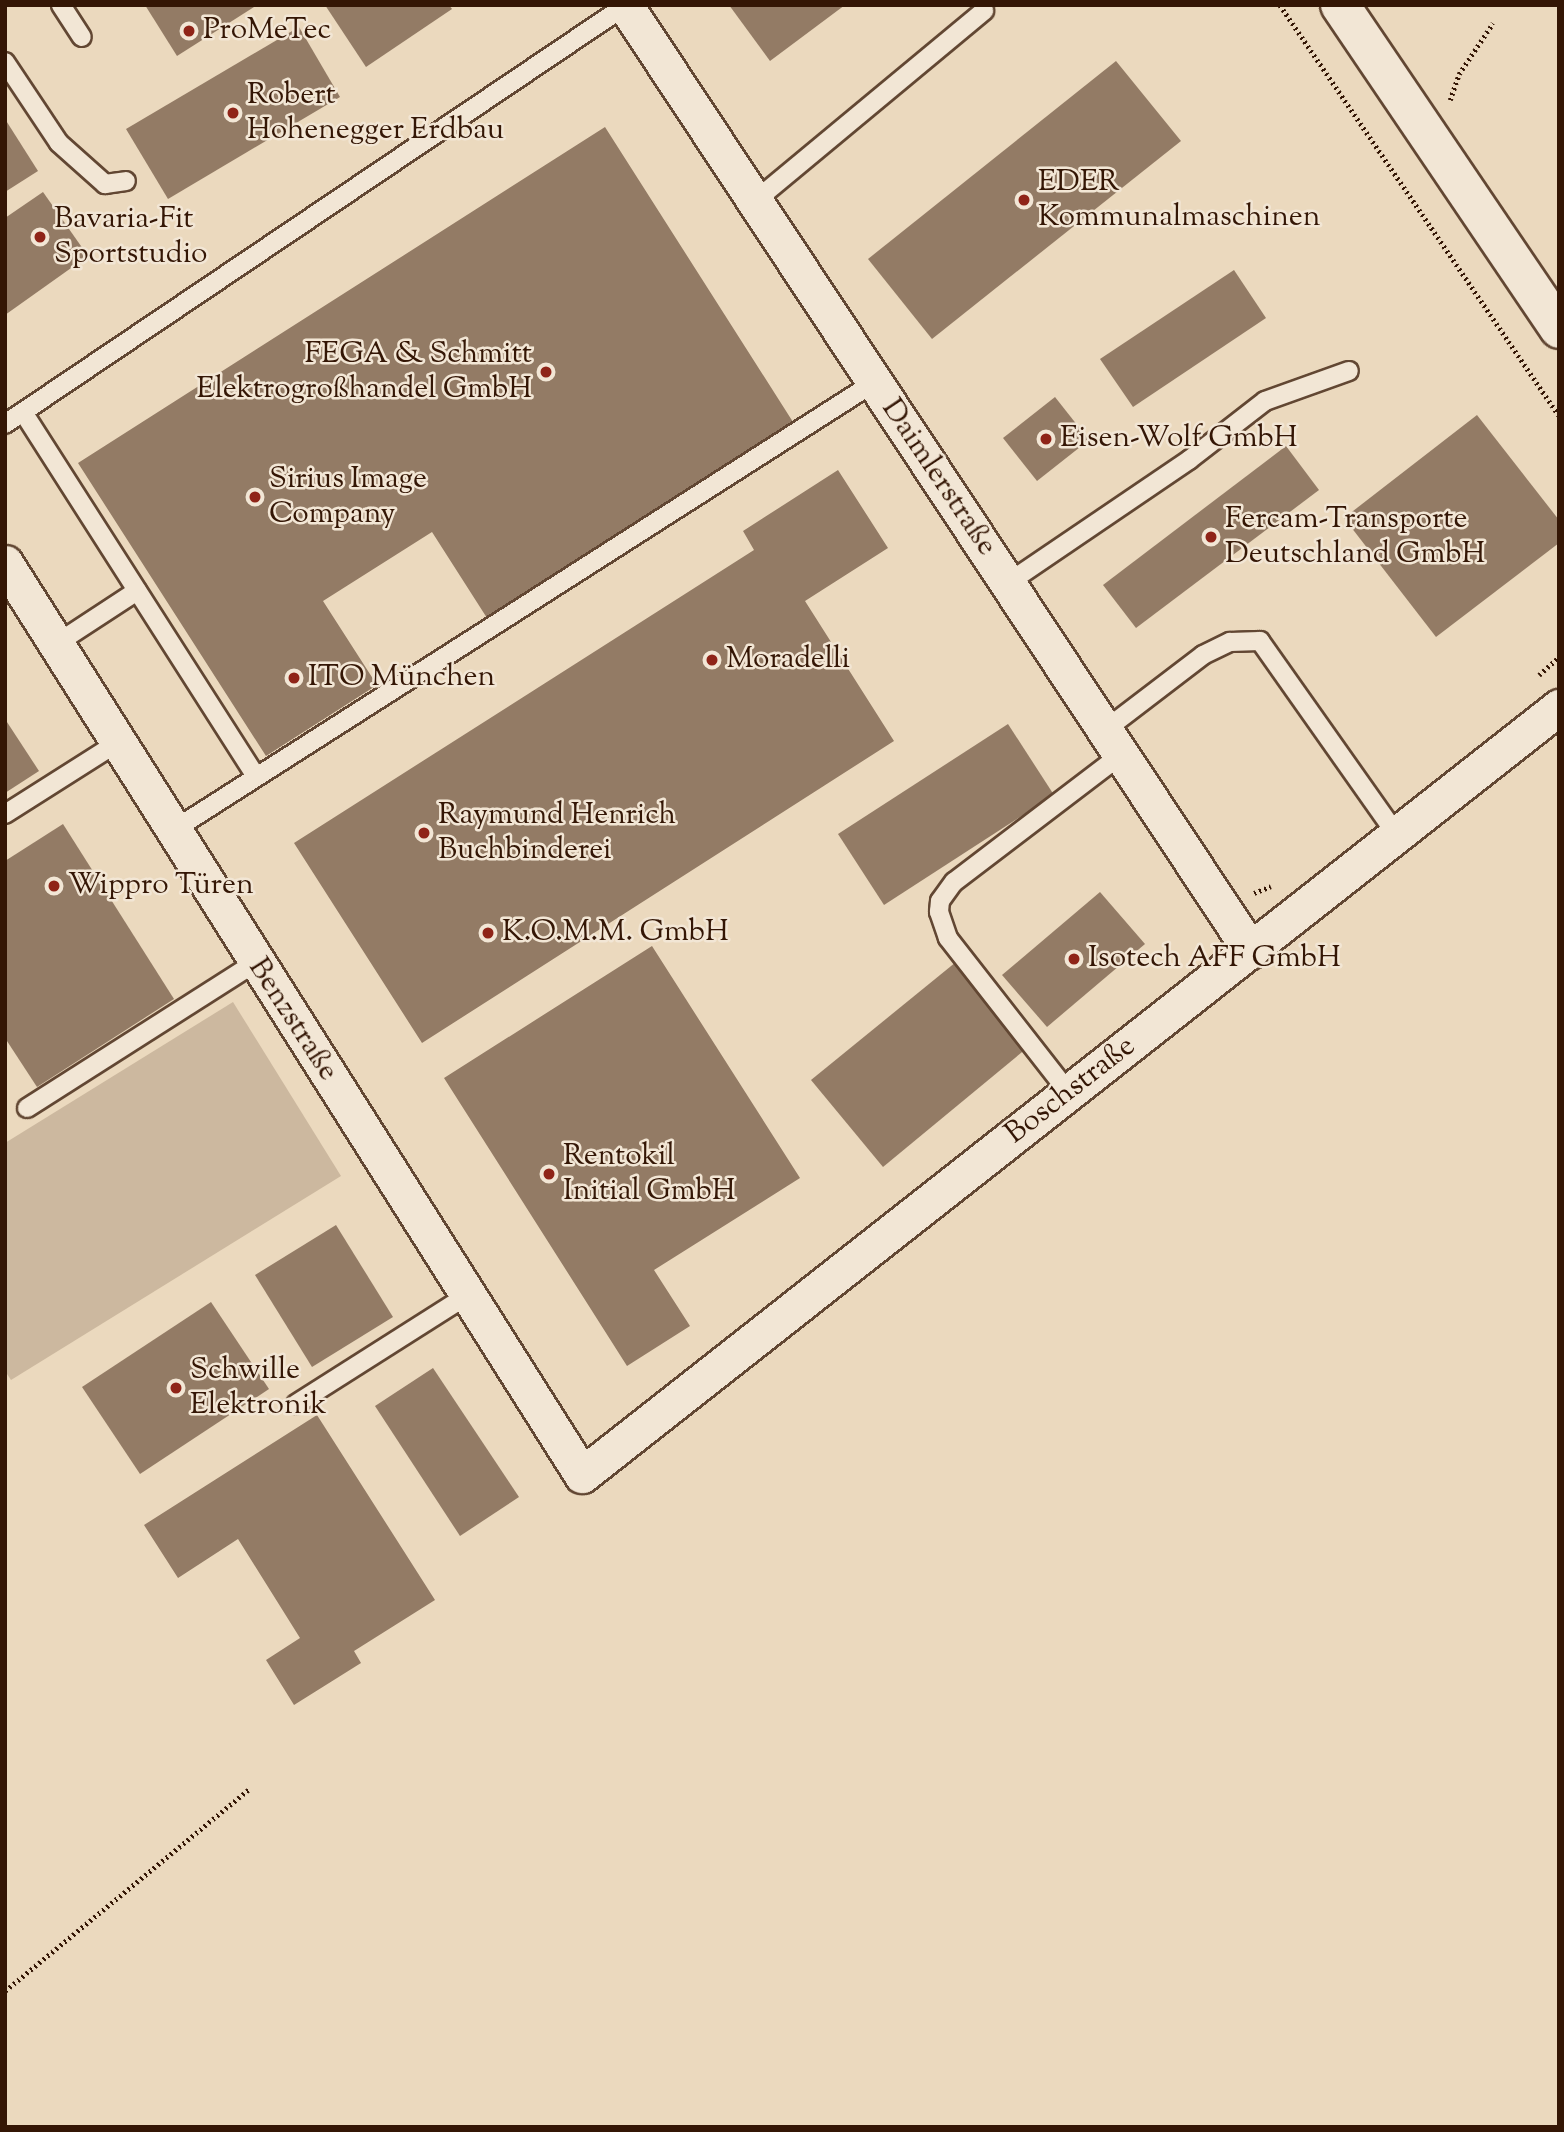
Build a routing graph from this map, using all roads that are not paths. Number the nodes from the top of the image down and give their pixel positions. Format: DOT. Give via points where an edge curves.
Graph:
graph roads {
  1 [pos="61,5"];
  2 [pos="625,5"];
  3 [pos="1340,5"];
  4 [pos="985,11"];
  5 [pos="82,37"];
  6 [pos="5,62"];
  7 [pos="126,181"];
  8 [pos="755,201"];
  9 [pos="1559,329"];
  10 [pos="1349,371"];
  11 [pos="875,382"];
  12 [pos="23,412"];
  13 [pos="5,424"];
  14 [pos="5,563"];
  15 [pos="1008,583"];
  16 [pos="137,590"];
  17 [pos="56,645"];
  18 [pos="1559,707"];
  19 [pos="117,743"];
  20 [pos="1113,743"];
  21 [pos="256,777"];
  22 [pos="5,814"];
  23 [pos="172,831"];
  24 [pos="1396,835"];
  25 [pos="1251,951"];
  26 [pos="255,963"];
  27 [pos="1069,1093"];
  28 [pos="27,1108"];
  29 [pos="468,1295"];
  30 [pos="296,1404"];
  31 [pos="582,1475"];
  1 -- 5 [label="lane"];
  2 -- 8 [label="street, Daimlerstraße"];
  2 -- 12 [label="lane"];
  3 -- 9 [label="main road"];
  4 -- 8 [label="lane"];
  6 -- 7 [label="lane" via="58,143 105,184"];
  8 -- 11 [label="street, Daimlerstraße"];
  10 -- 15 [label="lane" via="1265,401 1189,460"];
  11 -- 15 [label="street, Daimlerstraße"];
  11 -- 21 [label="lane"];
  12 -- 13 [label="lane"];
  12 -- 16 [label="lane"];
  14 -- 17 [label="street, Benzstraße"];
  15 -- 20 [label="street, Daimlerstraße"];
  16 -- 17 [label="lane"];
  16 -- 21 [label="lane"];
  17 -- 19 [label="street, Benzstraße"];
  18 -- 24 [label="street, Boschstraße"];
  19 -- 22 [label="lane"];
  19 -- 23 [label="street, Benzstraße"];
  20 -- 24 [label="lane" via="1203,655 1230,642 1260,641"];
  20 -- 25 [label="street, Daimlerstraße"];
  20 -- 27 [label="lane" via="954,882 940,901 948,938"];
  21 -- 23 [label="lane"];
  23 -- 26 [label="street, Benzstraße"];
  24 -- 25 [label="street, Boschstraße"];
  25 -- 27 [label="street, Boschstraße"];
  26 -- 28 [label="lane"];
  26 -- 29 [label="street, Benzstraße"];
  27 -- 31 [label="street, Boschstraße"];
  29 -- 30 [label="lane"];
  29 -- 31 [label="street, Benzstraße"];
}
